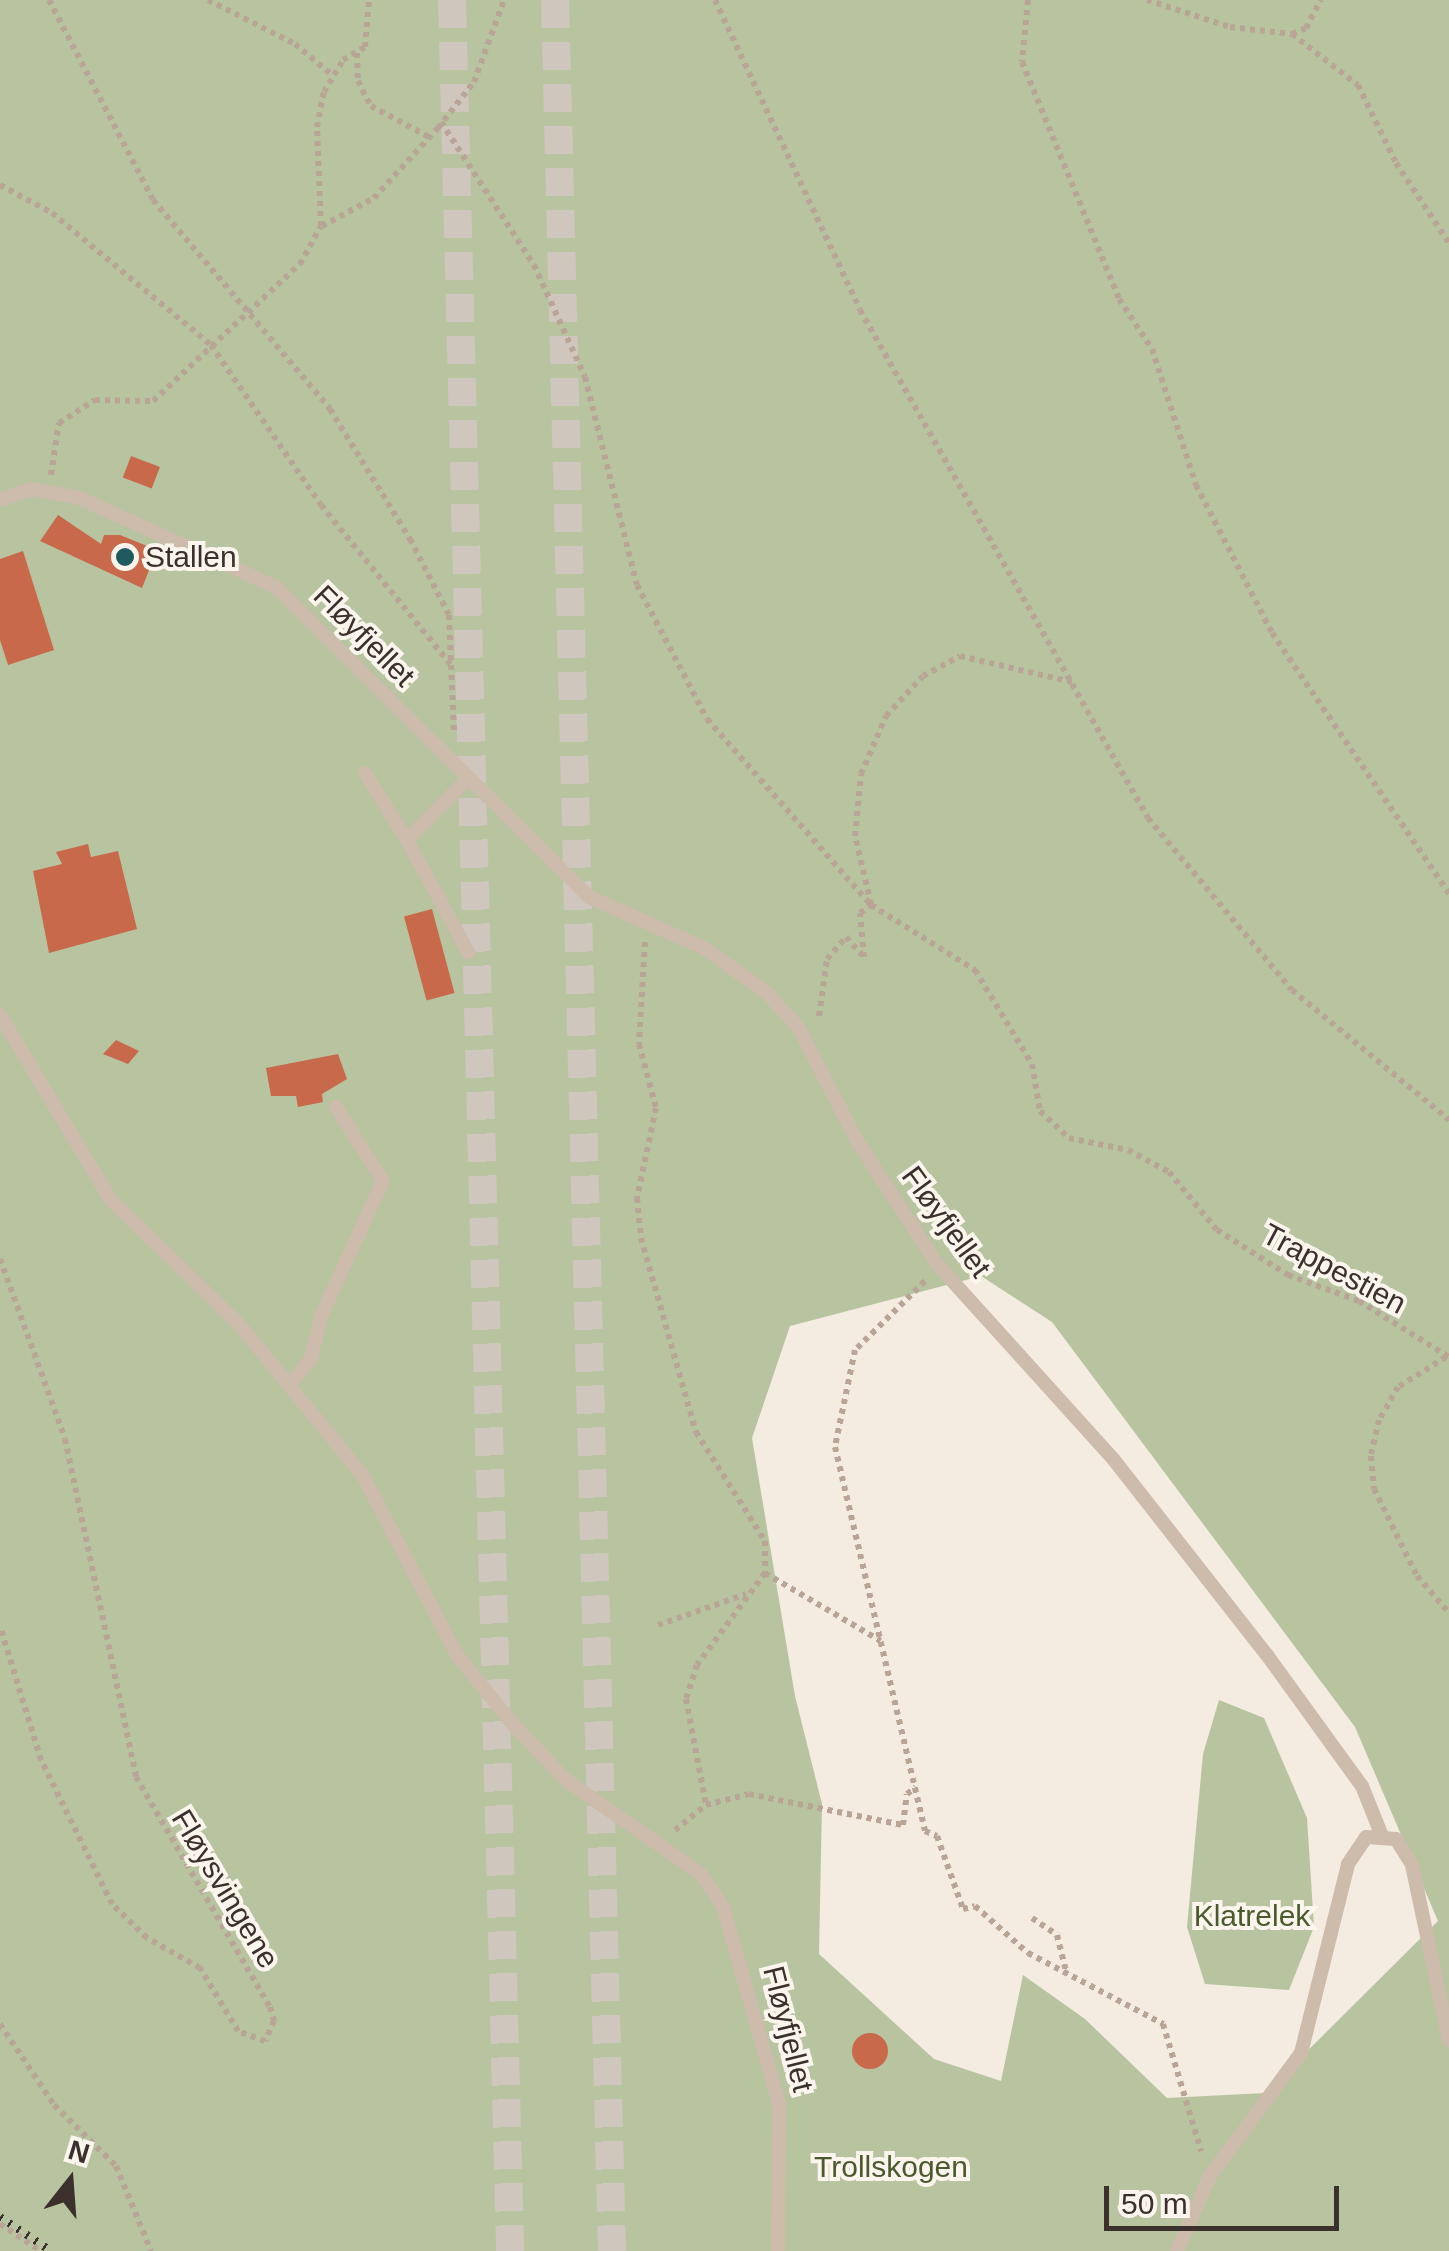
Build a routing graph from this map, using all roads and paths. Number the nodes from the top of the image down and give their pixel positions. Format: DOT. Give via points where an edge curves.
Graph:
graph roads {
  1 [pos="49,0"];
  2 [pos="208,0"];
  3 [pos="369,0"];
  4 [pos="504,0"];
  5 [pos="715,0"];
  6 [pos="1028,0"];
  7 [pos="1148,0"];
  8 [pos="1322,0"];
  9 [pos="1292,34"];
  10 [pos="357,52"];
  11 [pos="332,74"];
  12 [pos="441,122"];
  13 [pos="429,137"];
  14 [pos="0,185"];
  15 [pos="321,226"];
  16 [pos="1449,243"];
  17 [pos="252,310"];
  18 [pos="211,345"];
  19 [pos="51,491"];
  20 [pos="0,500"];
  21 [pos="451,665"];
  22 [pos="1072,682"];
  23 [pos="365,773"];
  24 [pos="462,774"];
  25 [pos="407,840"];
  26 [pos="1449,893"];
  27 [pos="872,905"];
  28 [pos="646,926"];
  29 [pos="468,952"];
  30 [pos="0,1016"];
  31 [pos="812,1050"];
  32 [pos="336,1107"];
  33 [pos="1449,1120"];
  34 [pos="0,1260"];
  35 [pos="937,1264"];
  36 [pos="1448,1357"];
  37 [pos="290,1384"];
  38 [pos="765,1573"];
  39 [pos="748,1592"];
  40 [pos="1449,1613"];
  41 [pos="658,1625"];
  42 [pos="0,1626"];
  43 [pos="882,1642"];
  44 [pos="916,1786"];
  45 [pos="706,1805"];
  46 [pos="1382,1836"];
  47 [pos="660,1842"];
  48 [pos="1032,1918"];
  49 [pos="1066,1973"];
  50 [pos="0,2024"];
  51 [pos="1449,2040"];
  52 [pos="1210,2176"];
  53 [pos="0,2224"];
  54 [pos="42,2251"];
  55 [pos="151,2251"];
  56 [pos="778,2251"];
  57 [pos="1177,2251"];
  1 -- 17 [label="path" via="153,200"];
  2 -- 11 [label="path" via="296,44"];
  3 -- 10 [label="path" via="369,37"];
  4 -- 12 [label="path" via="474,82"];
  5 -- 22 [label="path" via="860,310"];
  6 -- 26 [label="path" via="1022,62 1119,298 1152,349 1196,484 1272,633"];
  7 -- 9 [label="path" via="1230,27"];
  8 -- 9 [label="path" via="1306,28"];
  9 -- 16 [label="path" via="1358,85 1396,163"];
  10 -- 11 [label="path"];
  10 -- 13 [label="path" via="358,81 370,106"];
  11 -- 15 [label="path" via="317,127"];
  12 -- 13 [label="path"];
  12 -- 27 [label="path, Trappestien" via="534,264 585,377 637,585 707,719"];
  13 -- 15 [label="path" via="374,198"];
  14 -- 18 [label="path" via="52,213"];
  15 -- 17 [label="path" via="300,264"];
  17 -- 18 [label="path"];
  17 -- 21 [label="path" via="330,410 410,538 449,615"];
  18 -- 19 [label="path" via="153,401 95,400 59,423"];
  18 -- 21 [label="path" via="322,505"];
  19 -- 20 [label="lane"];
  19 -- 24 [label="lane, Fløyfjellet" via="276,586"];
  21 -- 24 [label="path"];
  22 -- 27 [label="path" via="960,656 922,676 886,716 861,774 856,836"];
  22 -- 33 [label="path" via="1148,818 1292,990"];
  23 -- 25 [label="lane"];
  24 -- 25 [label="lane"];
  24 -- 28 [label="lane, Fløyfjellet" via="589,897"];
  25 -- 29 [label="lane"];
  27 -- 31 [label="path" via="860,913 864,957 842,938 822,978"];
  27 -- 36 [label="path, Trappestien" via="974,970 1032,1064 1040,1111 1070,1138 1128,1150 1170,1172 1217,1230 1288,1275 1359,1301"];
  28 -- 31 [label="lane, Fløyfjellet" via="736,967"];
  28 -- 38 [label="path" via="637,1009 656,1108 637,1198 641,1238 696,1432 758,1520"];
  30 -- 37 [label="lane, Fløyfjellet" via="110,1198"];
  31 -- 35 [label="lane, Fløyfjellet" via="860,1144"];
  32 -- 37 [label="lane" via="383,1181 322,1314 311,1358"];
  34 -- 42 [label="path, Fløysvingene" via="65,1439 136,1777 270,2006 274,2021 265,2041 238,2031 200,1968 147,1938 112,1904 41,1760"];
  35 -- 43 [label="path" via="855,1350 840,1398 836,1448"];
  35 -- 46 [label="lane, Fløyfjellet" via="1114,1460 1266,1655 1362,1786"];
  36 -- 40 [label="path" via="1398,1387 1378,1420 1370,1456 1374,1489 1417,1576"];
  37 -- 47 [label="lane, Fløyfjellet" via="386,1510 457,1655 511,1722 566,1780"];
  38 -- 39 [label="path"];
  38 -- 43 [label="path"];
  39 -- 41 [label="path"];
  39 -- 45 [label="path" via="697,1666 686,1698 687,1733"];
  43 -- 44 [label="path"];
  44 -- 45 [label="path" via="907,1794 902,1825 749,1794"];
  44 -- 49 [label="path" via="925,1832 936,1836 963,1908 975,1906 1028,1952"];
  45 -- 47 [label="path"];
  46 -- 51 [label="lane" via="1396,1839 1412,1864"];
  46 -- 52 [label="lane" via="1366,1837 1348,1864 1301,2053"];
  47 -- 56 [label="lane, Fløyfjellet" via="701,1874 723,1906 762,2022 779,2104"];
  48 -- 49 [label="path" via="1057,1934"];
  49 -- 52 [label="path" via="1163,2024"];
  50 -- 55 [label="path" via="54,2106 116,2166"];
  52 -- 57 [label="lane"];
  53 -- 54 [label="path"];
}
